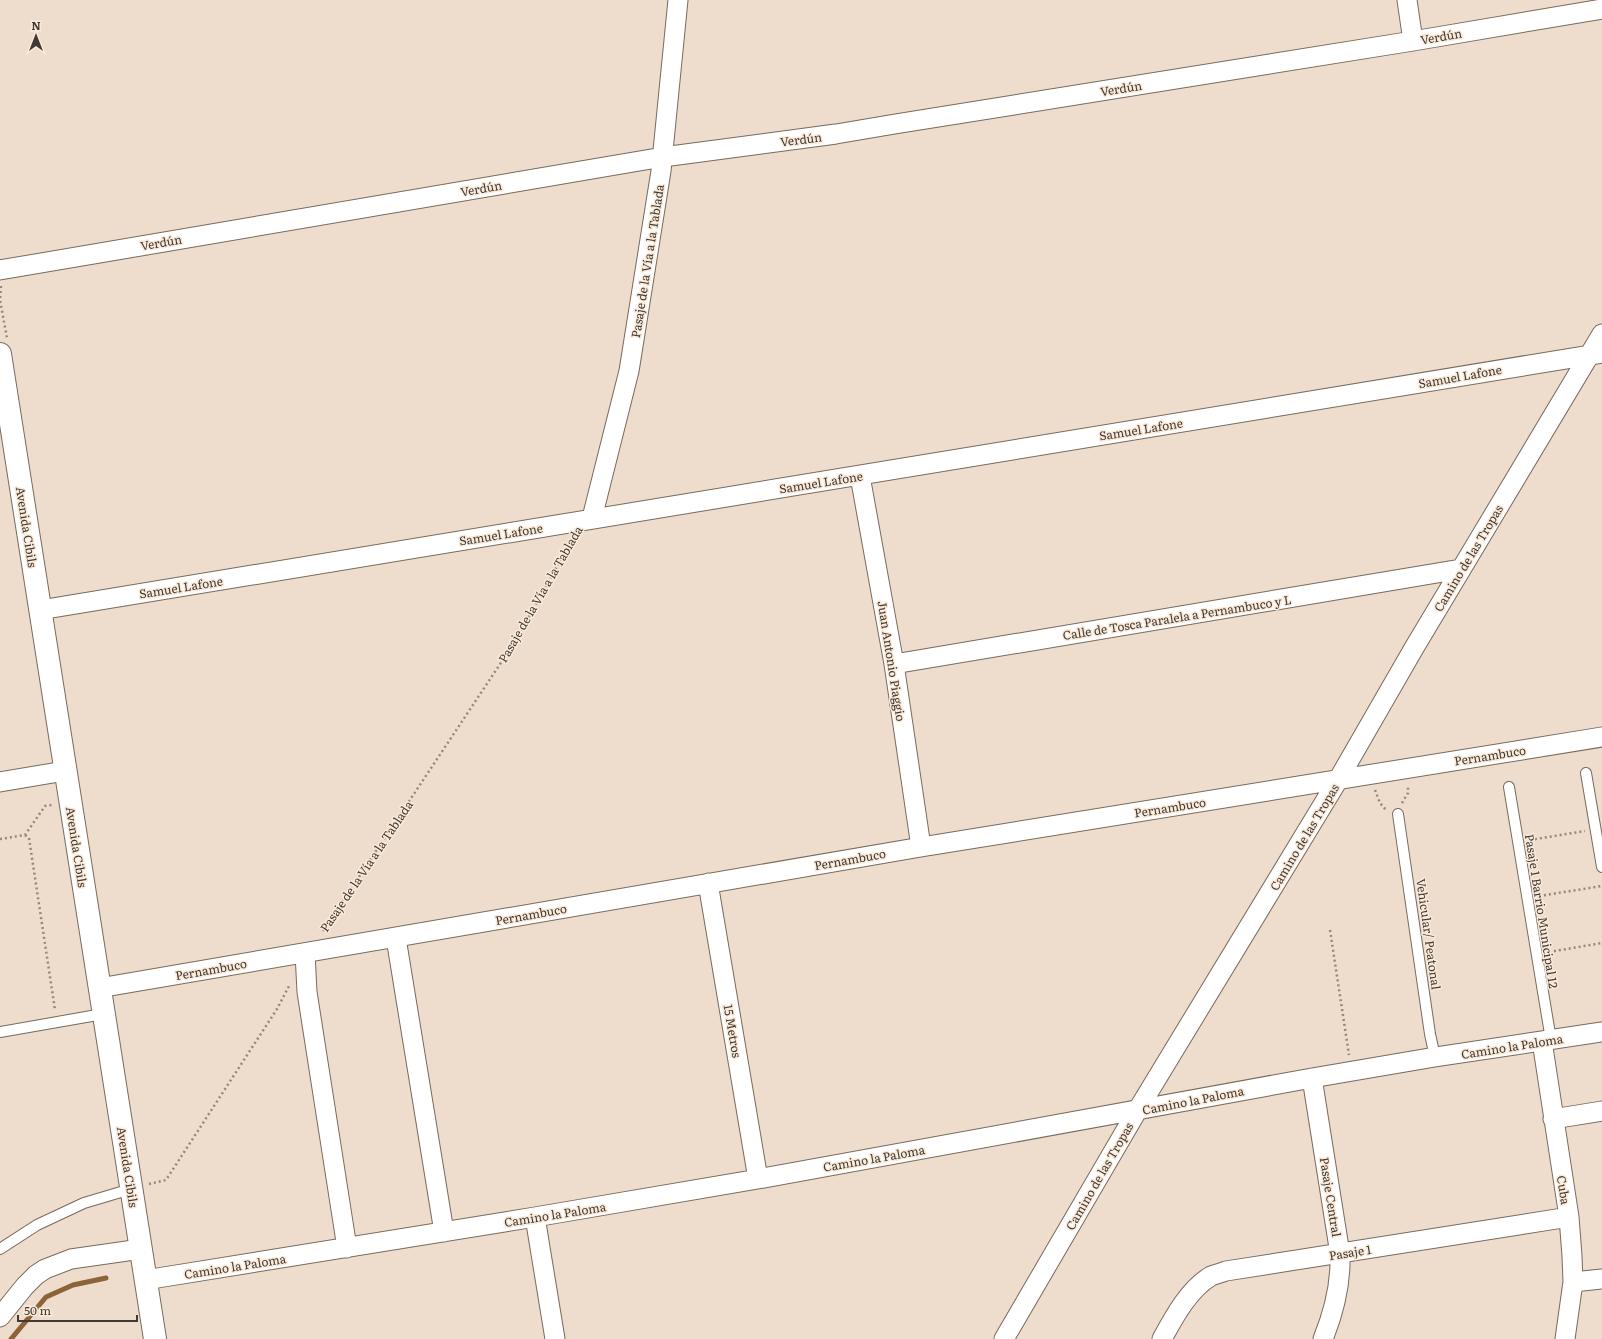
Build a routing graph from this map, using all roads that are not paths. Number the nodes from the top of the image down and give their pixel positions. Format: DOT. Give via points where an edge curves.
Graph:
graph roads {
  1 [pos="678,0"];
  2 [pos="1407,0"];
  3 [pos="1602,8"];
  4 [pos="1413,41"];
  5 [pos="663,157"];
  6 [pos="0,270"];
  7 [pos="1602,334"];
  8 [pos="0,354"];
  9 [pos="1596,354"];
  10 [pos="6,428"];
  11 [pos="860,476"];
  12 [pos="587,519"];
  13 [pos="1461,569"];
  14 [pos="40,610"];
  15 [pos="894,664"];
  16 [pos="1602,737"];
  17 [pos="65,771"];
  18 [pos="1586,774"];
  19 [pos="1338,780"];
  20 [pos="0,782"];
  21 [pos="1509,787"];
  22 [pos="1398,814"];
  23 [pos="921,847"];
  24 [pos="1602,867"];
  25 [pos="708,884"];
  26 [pos="396,938"];
  27 [pos="305,952"];
  28 [pos="99,988"];
  29 [pos="103,1014"];
  30 [pos="0,1032"];
  31 [pos="1602,1032"];
  32 [pos="1546,1041"];
  33 [pos="1435,1058"];
  34 [pos="1312,1078"];
  35 [pos="1136,1111"];
  36 [pos="1602,1111"];
  37 [pos="1552,1119"];
  38 [pos="758,1179"];
  39 [pos="132,1189"];
  40 [pos="535,1217"];
  41 [pos="1569,1217"];
  42 [pos="444,1232"];
  43 [pos="347,1248"];
  44 [pos="0,1249"];
  45 [pos="141,1249"];
  46 [pos="1340,1254"];
  47 [pos="1602,1279"];
  48 [pos="145,1280"];
  49 [pos="1573,1282"];
  50 [pos="0,1317"];
  51 [pos="155,1339"];
  52 [pos="555,1339"];
  53 [pos="1004,1339"];
  54 [pos="1162,1339"];
  55 [pos="1323,1339"];
  56 [pos="1565,1339"];
  1 -- 5 [label="street, Pasaje de la Vía a la Tablada"];
  2 -- 4 [label="street"];
  3 -- 4 [label="street, Verdún"];
  4 -- 5 [label="street, Verdún" via="836,134"];
  5 -- 6 [label="street, Verdún"];
  5 -- 12 [label="street, Pasaje de la Vía a la Tablada" via="629,371"];
  7 -- 9 [label="street, Camino de las Tropas"];
  8 -- 10 [label="street, Avenida Cibils"];
  9 -- 11 [label="street, Samuel Lafone"];
  9 -- 13 [label="street, Camino de las Tropas"];
  10 -- 14 [label="street, Avenida Cibils"];
  11 -- 12 [label="street, Samuel Lafone"];
  11 -- 15 [label="street, Juan Antonio Piaggio"];
  12 -- 14 [label="street, Samuel Lafone"];
  13 -- 15 [label="street, Calle de Tosca Paralela a Pernambuco y L"];
  13 -- 19 [label="street, Camino de las Tropas"];
  14 -- 17 [label="street, Avenida Cibils"];
  15 -- 23 [label="street, Juan Antonio Piaggio"];
  16 -- 19 [label="street, Pernambuco"];
  17 -- 20 [label="street"];
  17 -- 28 [label="street, Avenida Cibils"];
  18 -- 24 [label="lane"];
  19 -- 23 [label="street, Pernambuco"];
  19 -- 35 [label="street, Camino de las Tropas"];
  21 -- 32 [label="lane, Pasaje 1 Barrio Municipal 12" via="1536,954"];
  22 -- 33 [label="lane, Vehicular/ Peatonal"];
  23 -- 25 [label="street, Pernambuco"];
  25 -- 26 [label="street, Pernambuco"];
  25 -- 38 [label="street, 15 Metros"];
  26 -- 27 [label="street, Pernambuco"];
  26 -- 42 [label="street"];
  27 -- 28 [label="street, Pernambuco"];
  27 -- 43 [label="street" via="307,992"];
  28 -- 29 [label="street, Avenida Cibils"];
  29 -- 30 [label="lane"];
  29 -- 39 [label="street, Avenida Cibils"];
  31 -- 32 [label="street, Camino la Paloma"];
  32 -- 33 [label="street, Camino la Paloma"];
  32 -- 37 [label="street, Cuba"];
  33 -- 34 [label="street, Camino la Paloma"];
  34 -- 35 [label="street, Camino la Paloma"];
  34 -- 46 [label="street, Pasaje Central"];
  35 -- 38 [label="street, Camino la Paloma"];
  35 -- 53 [label="street, Camino de las Tropas"];
  36 -- 37 [label="street"];
  37 -- 41 [label="street, Cuba"];
  38 -- 40 [label="street, Camino la Paloma"];
  39 -- 44 [label="lane" via="84,1203 37,1225"];
  39 -- 45 [label="street, Avenida Cibils"];
  40 -- 42 [label="street, Camino la Paloma"];
  40 -- 52 [label="street"];
  41 -- 46 [label="street, Pasaje 1"];
  41 -- 49 [label="street, Cuba"];
  42 -- 43 [label="street, Camino la Paloma"];
  43 -- 48 [label="street, Camino la Paloma"];
  45 -- 48 [label="street, Avenida Cibils"];
  45 -- 50 [label="street" via="71,1260 52,1266 36,1275"];
  46 -- 54 [label="street, Pasaje 1" via="1226,1271 1212,1276 1198,1287 1184,1304"];
  46 -- 55 [label="street, Pasaje Central" via="1334,1309"];
  47 -- 49 [label="street"];
  48 -- 51 [label="street, Avenida Cibils"];
  49 -- 56 [label="street, Cuba"];
}
